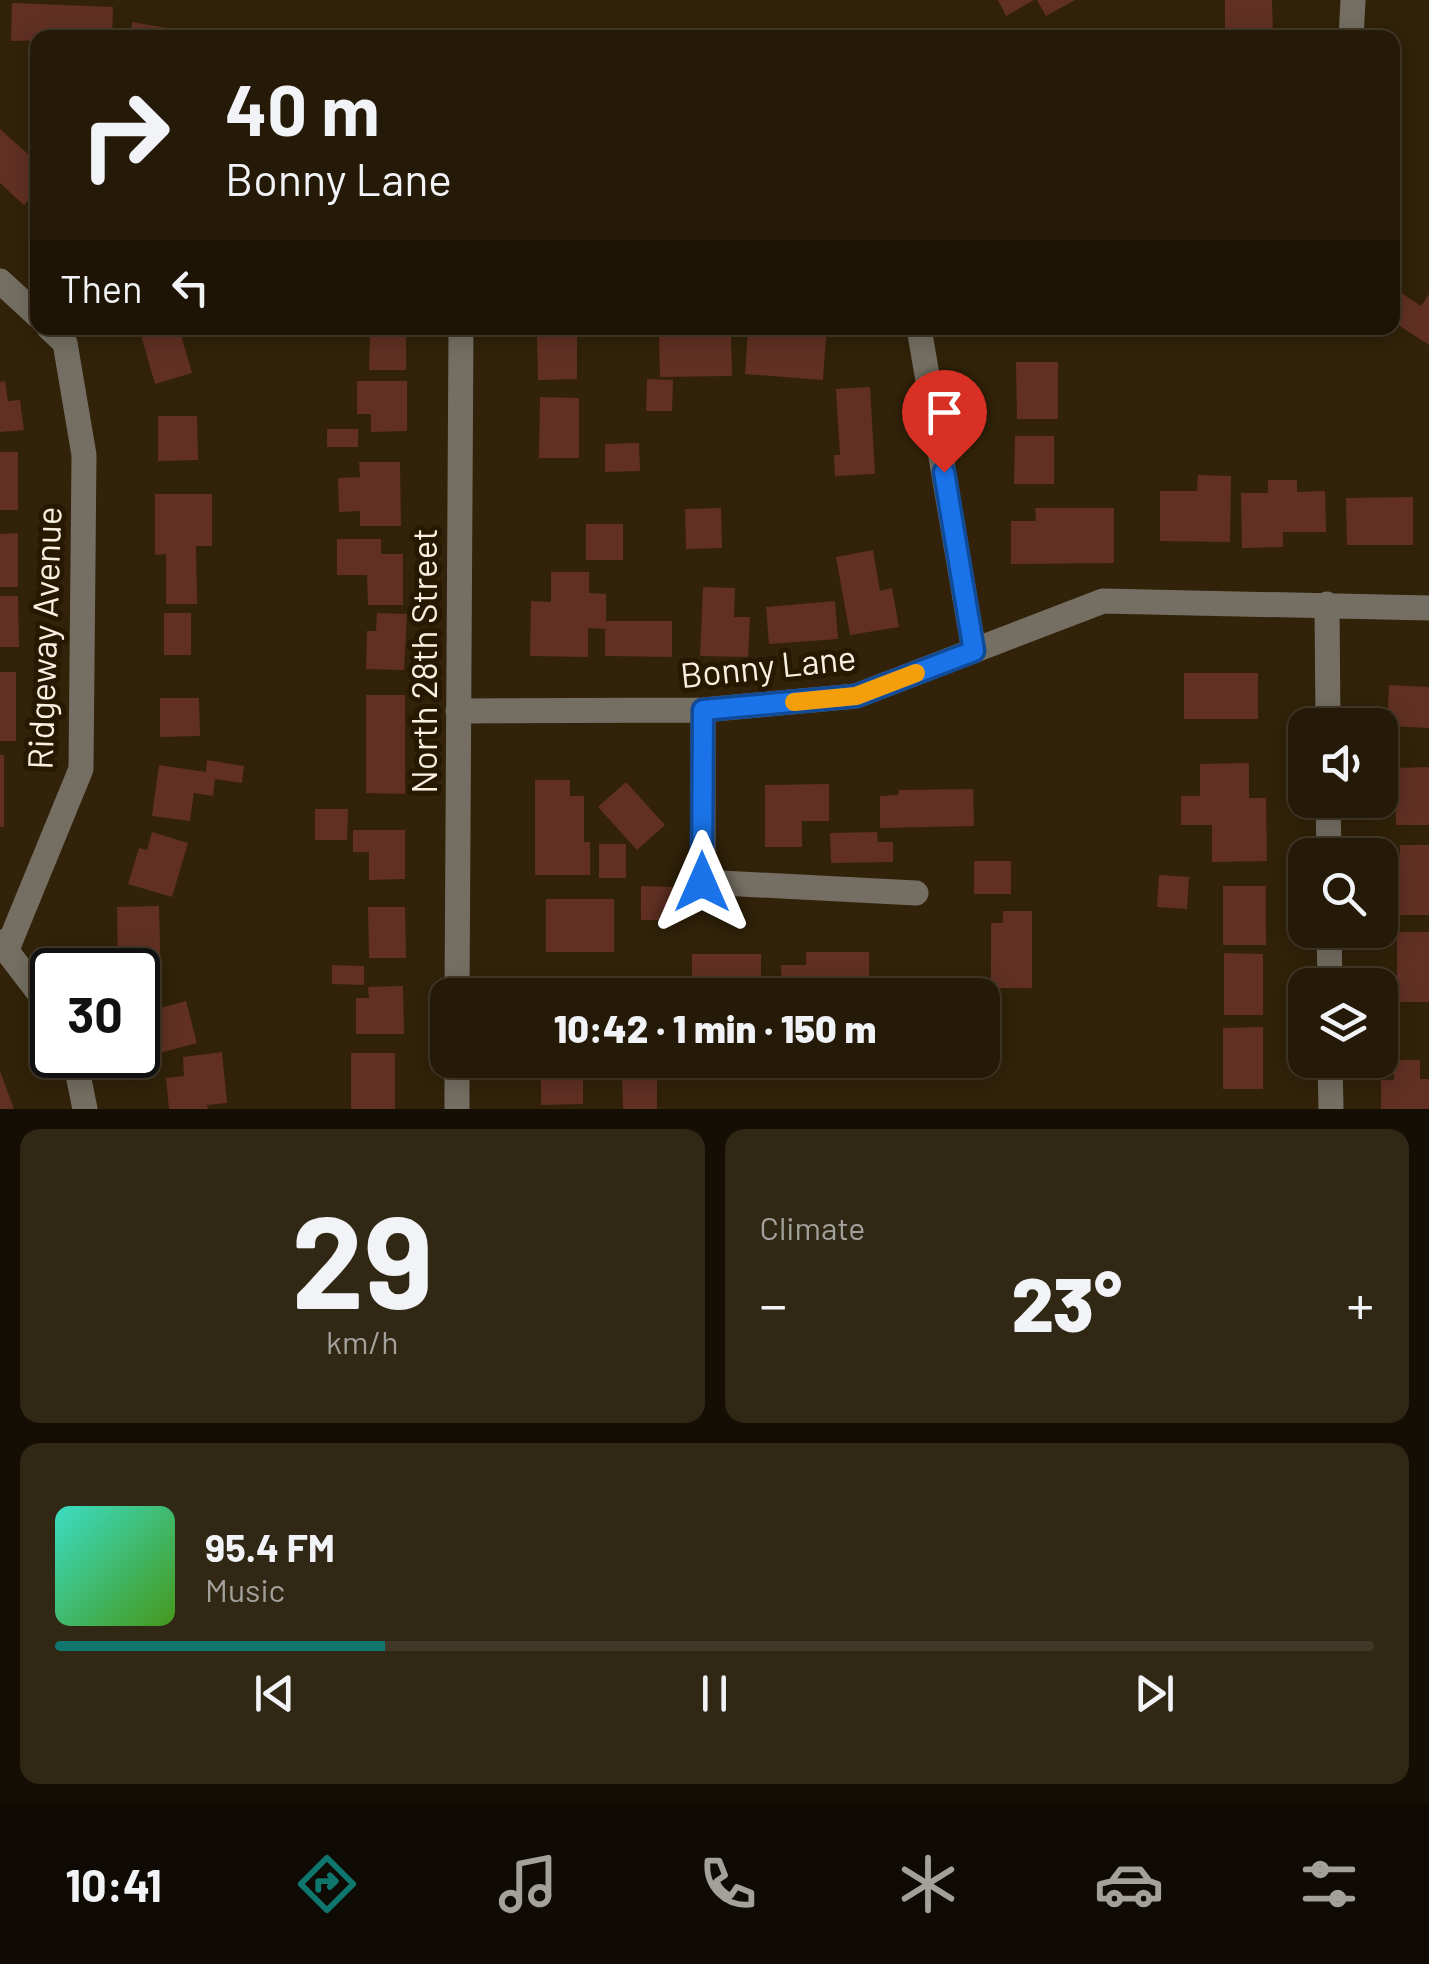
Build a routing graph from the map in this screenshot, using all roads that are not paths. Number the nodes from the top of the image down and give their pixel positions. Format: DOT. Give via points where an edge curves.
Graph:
graph roads {
  1 [pos="1353,0"];
  2 [pos="1351,30"];
  3 [pos="0,281"];
  4 [pos="30,309"];
  5 [pos="56,335"];
  6 [pos="460,335"];
  7 [pos="920,335"];
  8 [pos="1327,604"];
  9 [pos="1429,608"];
  10 [pos="974,651"];
  11 [pos="1328,708"];
  12 [pos="703,710"];
  13 [pos="458,711"];
  14 [pos="916,893"];
  15 [pos="4,944"];
  16 [pos="457,978"];
  17 [pos="30,980"];
  18 [pos="79,1078"];
  19 [pos="457,1078"];
  20 [pos="1330,1078"];
  21 [pos="86,1109"];
  22 [pos="456,1109"];
  23 [pos="1331,1109"];
  1 -- 2 [label="street"];
  3 -- 4 [label="street"];
  5 -- 15 [label="street, Ridgeway Avenue" via="65,343 84,454 81,770"];
  6 -- 13 [label="street, North 28th Street"];
  7 -- 10 [label="street"];
  8 -- 9 [label="street, Bonny Lane"];
  8 -- 10 [label="street, Bonny Lane" via="1103,601"];
  8 -- 11 [label="street"];
  10 -- 12 [label="street, Bonny Lane" via="856,696"];
  12 -- 13 [label="street, Bonny Lane"];
  12 -- 14 [label="street" via="702,882"];
  13 -- 16 [label="street, North 28th Street"];
  15 -- 17 [label="street"];
  18 -- 21 [label="street"];
  19 -- 22 [label="street"];
  20 -- 23 [label="street"];
}
